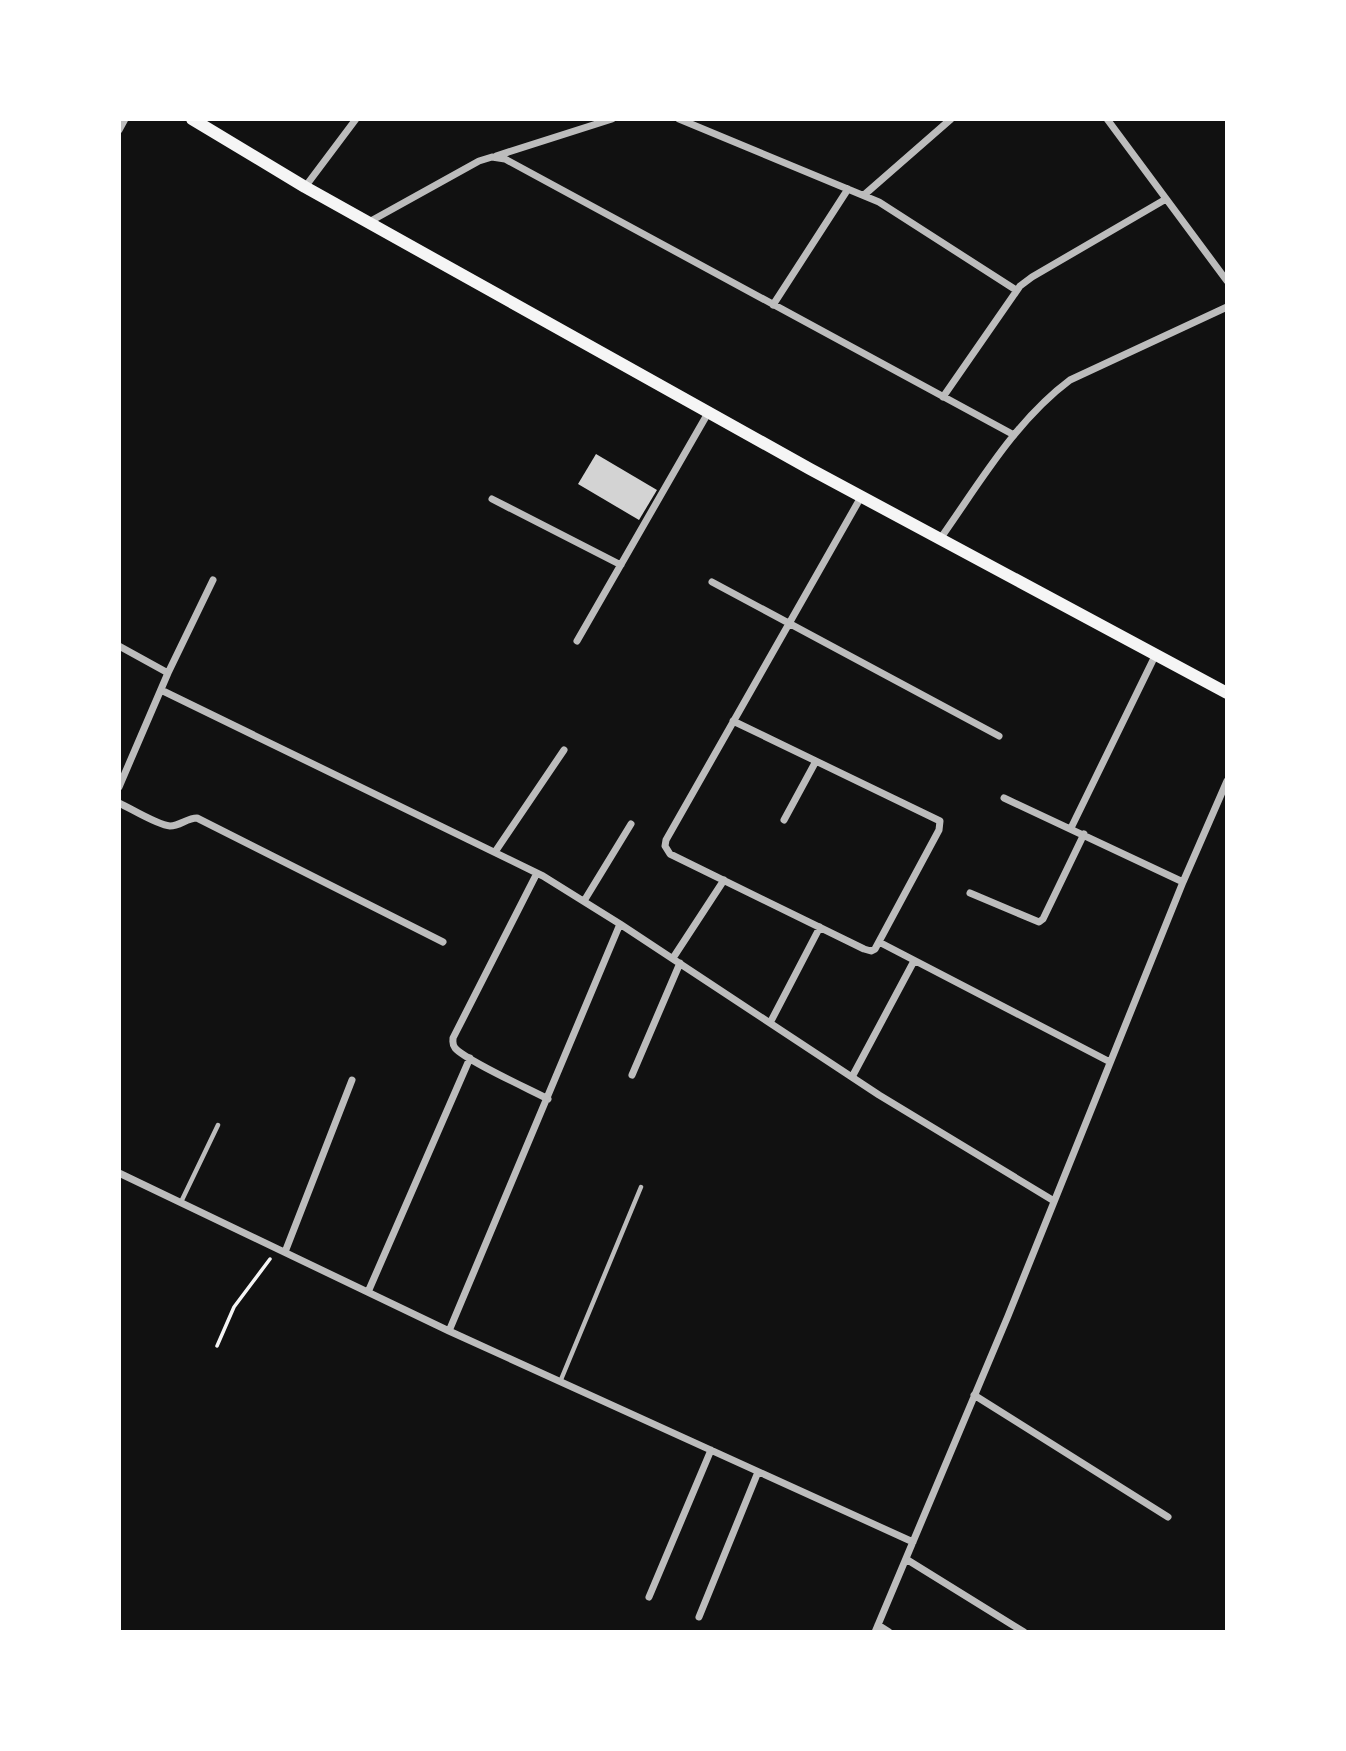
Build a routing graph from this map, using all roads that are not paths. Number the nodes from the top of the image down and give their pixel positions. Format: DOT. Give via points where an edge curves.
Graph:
graph roads {
  1 [pos="125,119"];
  2 [pos="192,119"];
  3 [pos="356,119"];
  4 [pos="612,119"];
  5 [pos="679,119"];
  6 [pos="950,119"];
  7 [pos="1107,119"];
  8 [pos="119,130"];
  9 [pos="492,158"];
  10 [pos="305,187"];
  11 [pos="848,189"];
  12 [pos="863,195"];
  13 [pos="1166,199"];
  14 [pos="368,223"];
  15 [pos="1227,281"];
  16 [pos="1016,290"];
  17 [pos="774,305"];
  18 [pos="1227,307"];
  19 [pos="943,397"];
  20 [pos="708,413"];
  21 [pos="1014,435"];
  22 [pos="861,497"];
  23 [pos="492,499"];
  24 [pos="940,539"];
  25 [pos="621,565"];
  26 [pos="214,580"];
  27 [pos="712,582"];
  28 [pos="789,623"];
  29 [pos="578,641"];
  30 [pos="119,646"];
  31 [pos="1155,656"];
  32 [pos="169,673"];
  33 [pos="161,690"];
  34 [pos="1227,693"];
  35 [pos="733,721"];
  36 [pos="999,736"];
  37 [pos="564,750"];
  38 [pos="816,761"];
  39 [pos="1227,781"];
  40 [pos="119,787"];
  41 [pos="1004,799"];
  42 [pos="119,803"];
  43 [pos="784,820"];
  44 [pos="631,824"];
  45 [pos="1071,828"];
  46 [pos="1084,834"];
  47 [pos="495,852"];
  48 [pos="537,873"];
  49 [pos="724,880"];
  50 [pos="1183,883"];
  51 [pos="970,893"];
  52 [pos="584,901"];
  53 [pos="620,924"];
  54 [pos="820,927"];
  55 [pos="443,942"];
  56 [pos="879,943"];
  57 [pos="676,961"];
  58 [pos="914,961"];
  59 [pos="770,1023"];
  60 [pos="470,1058"];
  61 [pos="1110,1062"];
  62 [pos="632,1075"];
  63 [pos="852,1077"];
  64 [pos="352,1080"];
  65 [pos="548,1099"];
  66 [pos="218,1125"];
  67 [pos="119,1173"];
  68 [pos="641,1187"];
  69 [pos="1054,1201"];
  70 [pos="181,1202"];
  71 [pos="282,1251"];
  72 [pos="368,1292"];
  73 [pos="449,1331"];
  74 [pos="560,1381"];
  75 [pos="974,1395"];
  76 [pos="710,1450"];
  77 [pos="758,1472"];
  78 [pos="1168,1517"];
  79 [pos="913,1542"];
  80 [pos="906,1559"];
  81 [pos="649,1597"];
  82 [pos="699,1618"];
  83 [pos="877,1629"];
  84 [pos="889,1632"];
  85 [pos="1024,1632"];
  1 -- 8 [label="street"];
  2 -- 10 [label="main road"];
  3 -- 10 [label="street"];
  4 -- 9 [label="street"];
  5 -- 11 [label="street"];
  6 -- 12 [label="street"];
  7 -- 13 [label="street"];
  9 -- 14 [label="street"];
  9 -- 17 [label="street" via="505,159"];
  10 -- 14 [label="main road"];
  11 -- 12 [label="street"];
  11 -- 17 [label="street"];
  12 -- 16 [label="street"];
  13 -- 15 [label="street"];
  13 -- 16 [label="street"];
  14 -- 20 [label="main road"];
  16 -- 19 [label="street"];
  17 -- 19 [label="street"];
  18 -- 21 [label="street" via="1070,380"];
  19 -- 21 [label="street"];
  20 -- 22 [label="main road"];
  20 -- 25 [label="street"];
  21 -- 24 [label="street"];
  22 -- 24 [label="main road"];
  22 -- 28 [label="street"];
  23 -- 25 [label="street"];
  24 -- 31 [label="main road"];
  25 -- 29 [label="street"];
  26 -- 32 [label="street"];
  27 -- 28 [label="street"];
  28 -- 35 [label="street"];
  28 -- 36 [label="street"];
  30 -- 32 [label="street"];
  31 -- 34 [label="main road"];
  31 -- 45 [label="street"];
  32 -- 33 [label="street"];
  33 -- 40 [label="street"];
  33 -- 47 [label="street"];
  35 -- 38 [label="street"];
  35 -- 49 [label="street" via="665,846 670,854"];
  37 -- 47 [label="street"];
  38 -- 43 [label="street"];
  38 -- 56 [label="street" via="940,821"];
  39 -- 50 [label="street"];
  41 -- 45 [label="street"];
  42 -- 55 [label="street" via="171,826 197,818"];
  44 -- 52 [label="street"];
  45 -- 46 [label="street"];
  46 -- 50 [label="street"];
  46 -- 51 [label="street" via="1040,922"];
  47 -- 48 [label="street"];
  48 -- 52 [label="street"];
  48 -- 60 [label="street" via="453,1038 455,1048"];
  49 -- 54 [label="street"];
  49 -- 57 [label="street"];
  50 -- 61 [label="street"];
  52 -- 53 [label="street"];
  53 -- 57 [label="street"];
  53 -- 65 [label="street"];
  54 -- 56 [label="street" via="864,949 875,949"];
  54 -- 59 [label="street"];
  56 -- 58 [label="street"];
  57 -- 59 [label="street"];
  57 -- 62 [label="street"];
  58 -- 61 [label="street"];
  58 -- 63 [label="street"];
  59 -- 63 [label="street"];
  60 -- 65 [label="street"];
  60 -- 72 [label="street"];
  61 -- 69 [label="street"];
  63 -- 69 [label="street"];
  64 -- 71 [label="street"];
  65 -- 73 [label="street"];
  66 -- 70 [label="lane"];
  67 -- 70 [label="street"];
  68 -- 74 [label="lane"];
  69 -- 75 [label="street"];
  70 -- 71 [label="street"];
  71 -- 72 [label="street"];
  72 -- 73 [label="street"];
  73 -- 74 [label="street"];
  74 -- 76 [label="street"];
  75 -- 78 [label="street"];
  75 -- 79 [label="street"];
  76 -- 77 [label="street"];
  76 -- 81 [label="street"];
  77 -- 79 [label="street"];
  77 -- 82 [label="street"];
  79 -- 80 [label="street"];
  80 -- 83 [label="street"];
  80 -- 85 [label="street"];
  83 -- 84 [label="street"];
}
